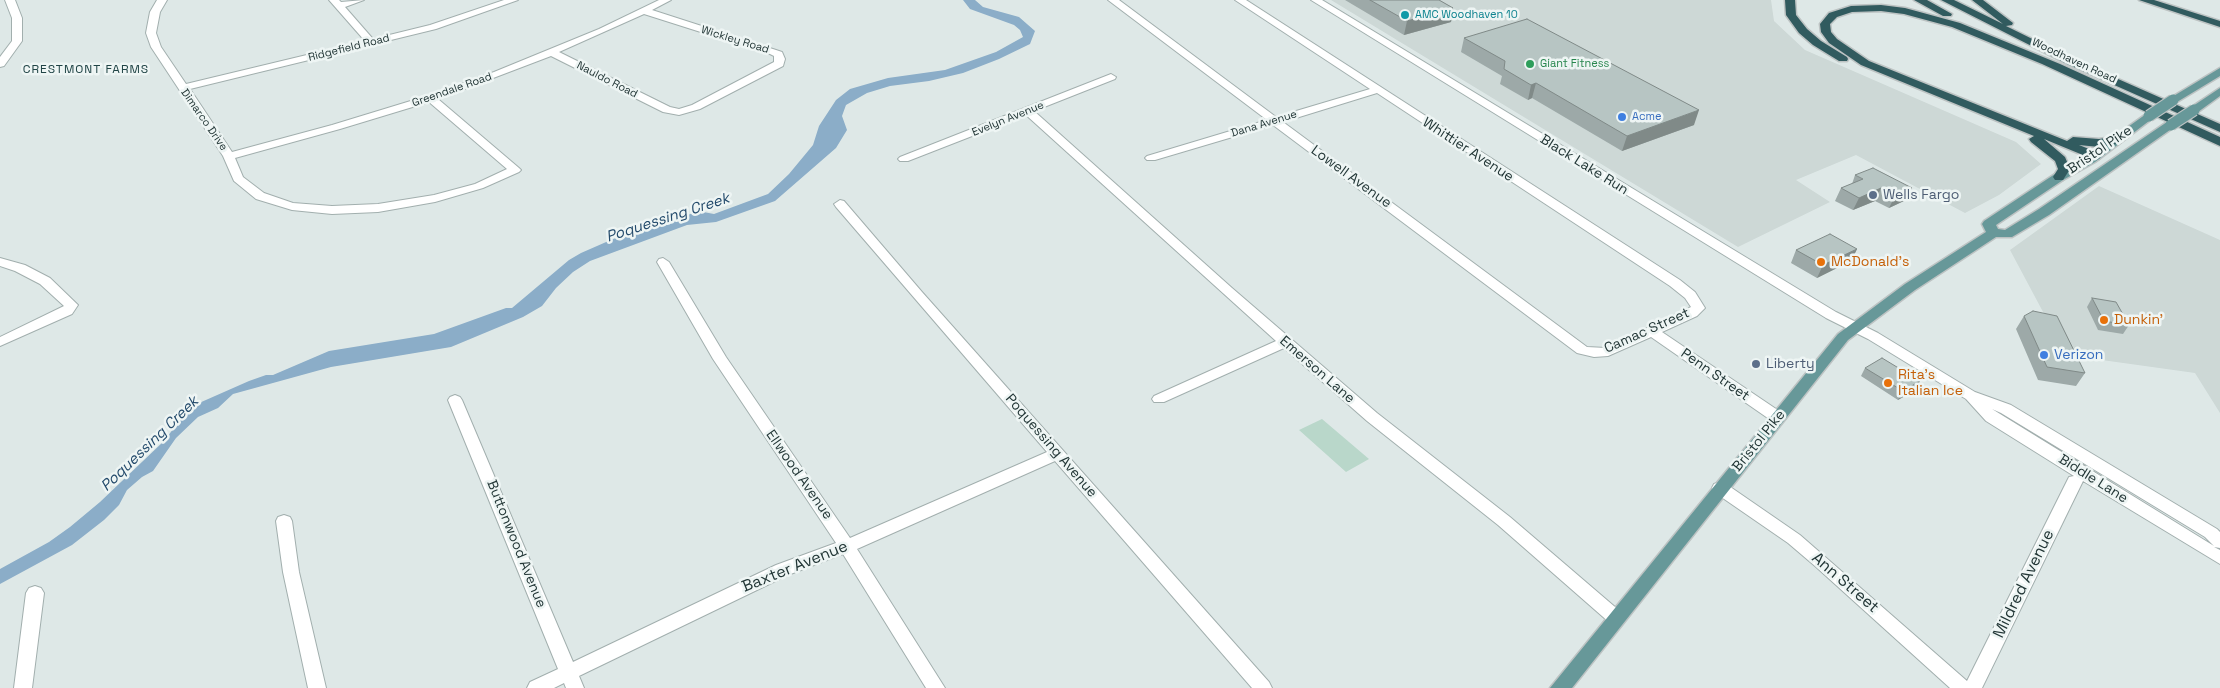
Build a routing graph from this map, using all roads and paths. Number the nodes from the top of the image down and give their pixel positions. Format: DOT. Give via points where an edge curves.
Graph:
graph roads {
  1 [pos="10,0"];
  2 [pos="162,0"];
  3 [pos="359,0"];
  4 [pos="513,0"];
  5 [pos="666,0"];
  6 [pos="1113,0"];
  7 [pos="1240,0"];
  8 [pos="1316,0"];
  9 [pos="1790,0"];
  10 [pos="1918,0"];
  11 [pos="1946,0"];
  12 [pos="1977,0"];
  13 [pos="2144,0"];
  14 [pos="2156,0"];
  15 [pos="337,2"];
  16 [pos="644,11"];
  17 [pos="2219,22"];
  18 [pos="372,43"];
  19 [pos="553,53"];
  20 [pos="2071,62"];
  21 [pos="0,64"];
  22 [pos="2056,66"];
  23 [pos="2220,71"];
  24 [pos="1111,77"];
  25 [pos="182,88"];
  26 [pos="1377,90"];
  27 [pos="2220,92"];
  28 [pos="430,98"];
  29 [pos="661,107"];
  30 [pos="1028,111"];
  31 [pos="1275,121"];
  32 [pos="2220,128"];
  33 [pos="2032,136"];
  34 [pos="2047,136"];
  35 [pos="2113,141"];
  36 [pos="2220,142"];
  37 [pos="229,156"];
  38 [pos="2093,157"];
  39 [pos="1151,158"];
  40 [pos="904,160"];
  41 [pos="2113,165"];
  42 [pos="2059,177"];
  43 [pos="840,204"];
  44 [pos="1993,232"];
  45 [pos="0,262"];
  46 [pos="663,262"];
  47 [pos="1695,301"];
  48 [pos="1854,327"];
  49 [pos="1653,332"];
  50 [pos="0,342"];
  51 [pos="1286,342"];
  52 [pos="1589,352"];
  53 [pos="1970,396"];
  54 [pos="1159,399"];
  55 [pos="455,400"];
  56 [pos="1777,417"];
  57 [pos="1057,454"];
  58 [pos="2075,480"];
  59 [pos="1720,488"];
  60 [pos="284,521"];
  61 [pos="2220,542"];
  62 [pos="847,546"];
  63 [pos="2220,558"];
  64 [pos="35,593"];
  65 [pos="1616,618"];
  66 [pos="571,681"];
  67 [pos="23,688"];
  68 [pos="317,688"];
  69 [pos="536,688"];
  70 [pos="936,688"];
  71 [pos="1263,688"];
  72 [pos="1560,688"];
  73 [pos="1963,688"];
  74 [pos="1973,688"];
  1 -- 21 [label="street" via="18,18 17,41"];
  2 -- 25 [label="street, Dimarco Drive" via="154,12 151,33 156,47"];
  3 -- 15 [label="street"];
  4 -- 18 [label="street, Ridgefield Road"];
  5 -- 16 [label="street, Greendale Road"];
  6 -- 31 [label="street, Lowell Avenue"];
  7 -- 26 [label="street, Whittier Avenue"];
  8 -- 48 [label="street, Black Lake Run"];
  9 -- 33 [label="highway" via="1791,15 1798,25 1837,56"];
  10 -- 22 [label="highway, Woodhaven Road"];
  11 -- 20 [label="highway, Woodhaven Road"];
  12 -- 20 [label="highway" via="2014,28"];
  13 -- 17 [label="highway"];
  14 -- 17 [label="highway"];
  15 -- 18 [label="street"];
  16 -- 19 [label="street, Greendale Road"];
  16 -- 29 [label="street, Wickley Road" via="773,52 780,59 779,64 696,107 679,112"];
  18 -- 25 [label="street, Ridgefield Road"];
  19 -- 28 [label="street, Greendale Road"];
  19 -- 29 [label="street, Nauldo Road"];
  20 -- 32 [label="highway, Woodhaven Road"];
  22 -- 34 [label="highway" via="1946,21 1896,10 1866,8 1845,11 1829,18 1825,24 1826,32 1833,41 1865,63"];
  22 -- 36 [label="highway, Woodhaven Road"];
  23 -- 35 [label="main road, Bristol Pike, bridge"];
  24 -- 30 [label="street, Evelyn Avenue"];
  25 -- 37 [label="street, Dimarco Drive"];
  26 -- 31 [label="street, Dana Avenue"];
  26 -- 47 [label="street, Whittier Avenue" via="1675,283"];
  27 -- 41 [label="main road, Bristol Pike, bridge"];
  28 -- 37 [label="street, Greendale Road"];
  28 -- 37 [label="street, Dimarco Drive" via="515,170 479,186 435,198 378,208 329,210 292,206 260,196 238,179"];
  30 -- 40 [label="street, Evelyn Avenue"];
  30 -- 51 [label="street, Emerson Lane"];
  31 -- 39 [label="street, Dana Avenue"];
  31 -- 52 [label="street, Lowell Avenue" via="1582,350"];
  33 -- 38 [label="highway"];
  33 -- 42 [label="highway" via="2061,160 2064,169"];
  34 -- 35 [label="highway" via="2085,143"];
  34 -- 38 [label="highway"];
  35 -- 38 [label="main road, Bristol Pike"];
  38 -- 41 [label="main road"];
  38 -- 42 [label="main road, Bristol Pike"];
  41 -- 44 [label="main road, Bristol Pike" via="2008,234"];
  42 -- 44 [label="main road, Bristol Pike" via="1988,224"];
  43 -- 57 [label="street, Poquessing Avenue"];
  44 -- 48 [label="main road, Bristol Pike"];
  45 -- 50 [label="street" via="45,281 71,305 66,311"];
  46 -- 62 [label="street, Ellwood Avenue" via="720,359"];
  47 -- 49 [label="street, Camac Street" via="1698,308 1692,313"];
  48 -- 53 [label="street, Biddle Lane"];
  48 -- 56 [label="main road, Bristol Pike"];
  49 -- 52 [label="street, Camac Street" via="1608,352"];
  49 -- 56 [label="street, Penn Street"];
  51 -- 54 [label="street"];
  51 -- 65 [label="street, Emerson Lane" via="1372,417 1504,521"];
  53 -- 61 [label="street, Biddle Lane" via="2006,409 2211,533"];
  53 -- 63 [label="street, Biddle Lane" via="1991,417"];
  55 -- 66 [label="street, Buttonwood Avenue"];
  56 -- 59 [label="main road, Bristol Pike"];
  57 -- 62 [label="street, Baxter Avenue"];
  57 -- 71 [label="street, Poquessing Avenue"];
  58 -- 74 [label="street, Mildred Avenue"];
  59 -- 65 [label="main road, Bristol Pike"];
  59 -- 73 [label="street, Ann Street" via="1821,561"];
  60 -- 68 [label="street" via="291,572"];
  62 -- 66 [label="street, Baxter Avenue" via="773,574"];
  62 -- 70 [label="street, Ellwood Avenue"];
  64 -- 67 [label="street"];
  65 -- 72 [label="main road, Bristol Pike"];
  66 -- 69 [label="street, Baxter Avenue"];
}
